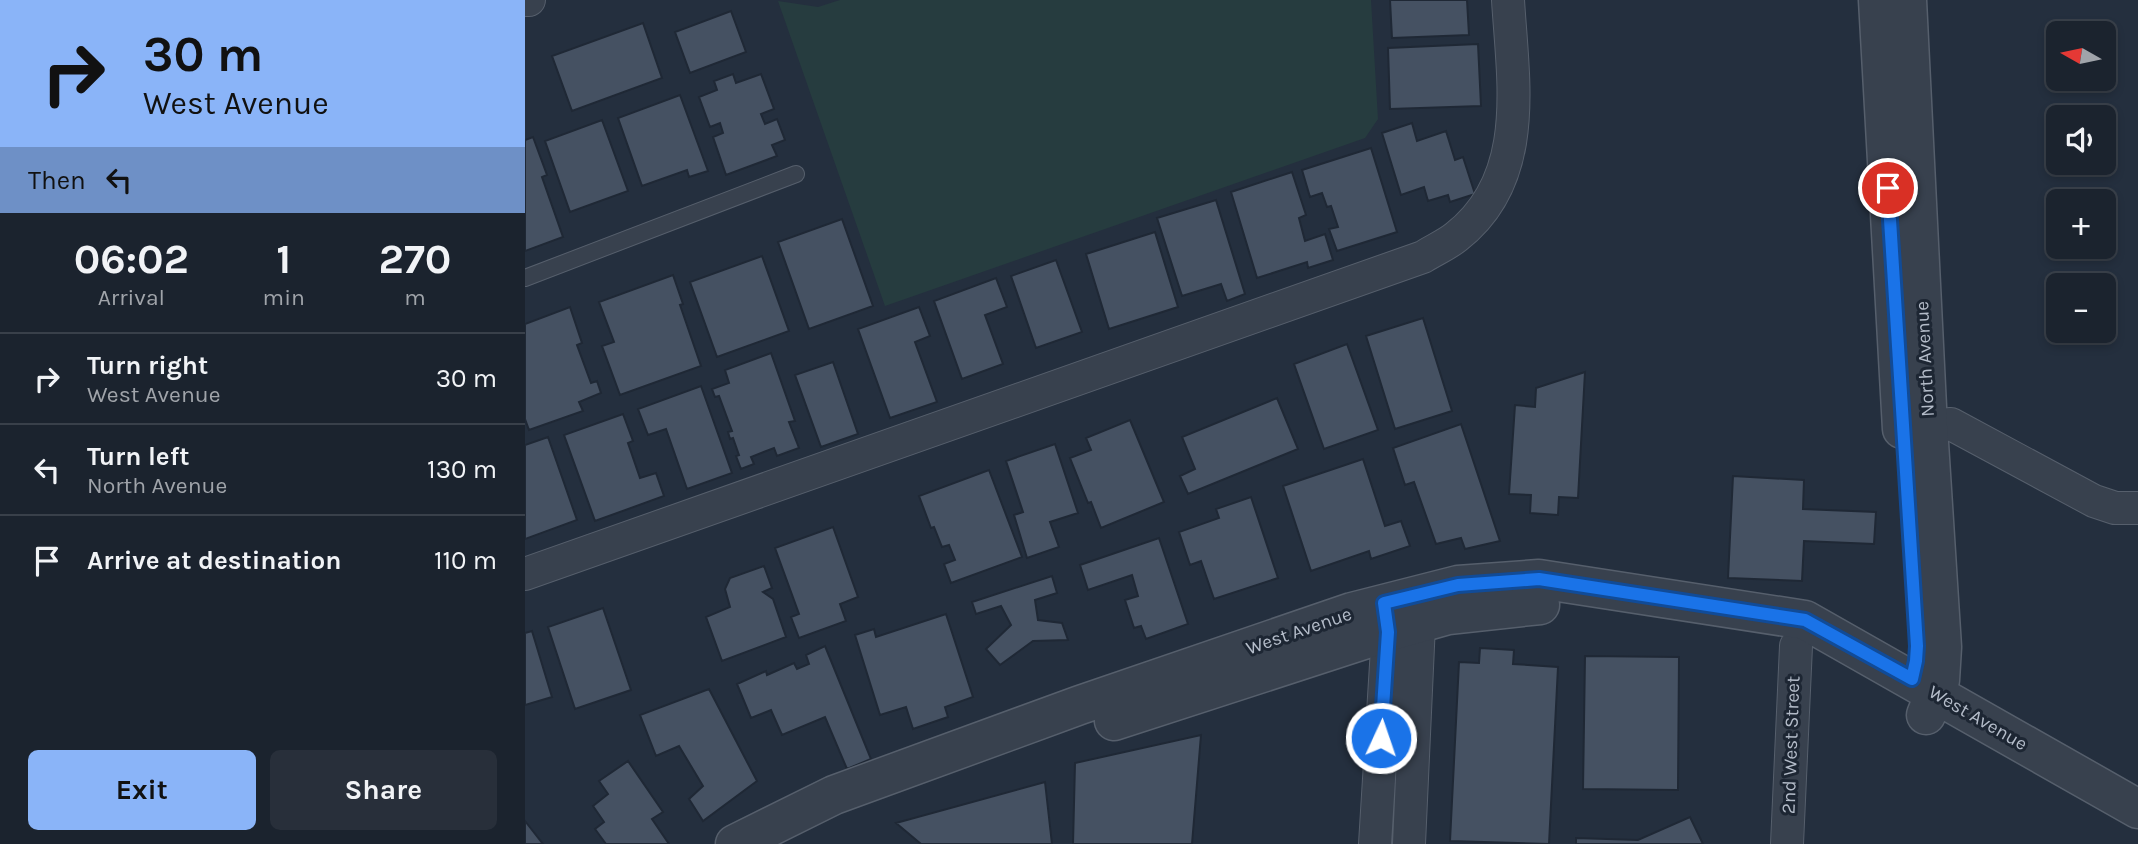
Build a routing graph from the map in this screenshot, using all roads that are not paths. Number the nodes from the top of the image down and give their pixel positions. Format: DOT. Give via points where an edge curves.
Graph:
graph roads {
  1 [pos="1508,0"];
  2 [pos="1878,0"];
  3 [pos="1907,0"];
  4 [pos="796,174"];
  5 [pos="525,278"];
  6 [pos="1915,428"];
  7 [pos="2138,508"];
  8 [pos="525,574"];
  9 [pos="1403,613"];
  10 [pos="1795,646"];
  11 [pos="1918,697"];
  12 [pos="2138,809"];
  13 [pos="2138,835"];
  14 [pos="734,844"];
  15 [pos="787,844"];
  16 [pos="1375,844"];
  17 [pos="1409,844"];
  18 [pos="1787,844"];
  1 -- 8 [label="street" via="1514,104 1511,145 1480,213 1456,237 1423,257"];
  2 -- 6 [label="street, North Avenue"];
  3 -- 6 [label="street, North Avenue"];
  4 -- 5 [label="lane"];
  6 -- 7 [label="street" via="1951,424 2094,501 2115,508"];
  6 -- 11 [label="street, North Avenue"];
  9 -- 10 [label="street, West Avenue" via="1448,615 1537,604 1708,628"];
  9 -- 11 [label="street, West Avenue" via="1458,585 1539,579 1805,620"];
  9 -- 14 [label="street, West Avenue" via="1093,701 834,795"];
  9 -- 15 [label="street, West Avenue" via="1133,715 876,803"];
  9 -- 16 [label="street"];
  9 -- 17 [label="street"];
  10 -- 11 [label="street, West Avenue"];
  10 -- 18 [label="street, 2nd West Street"];
  11 -- 12 [label="street, West Avenue"];
  11 -- 13 [label="street, West Avenue"];
}
